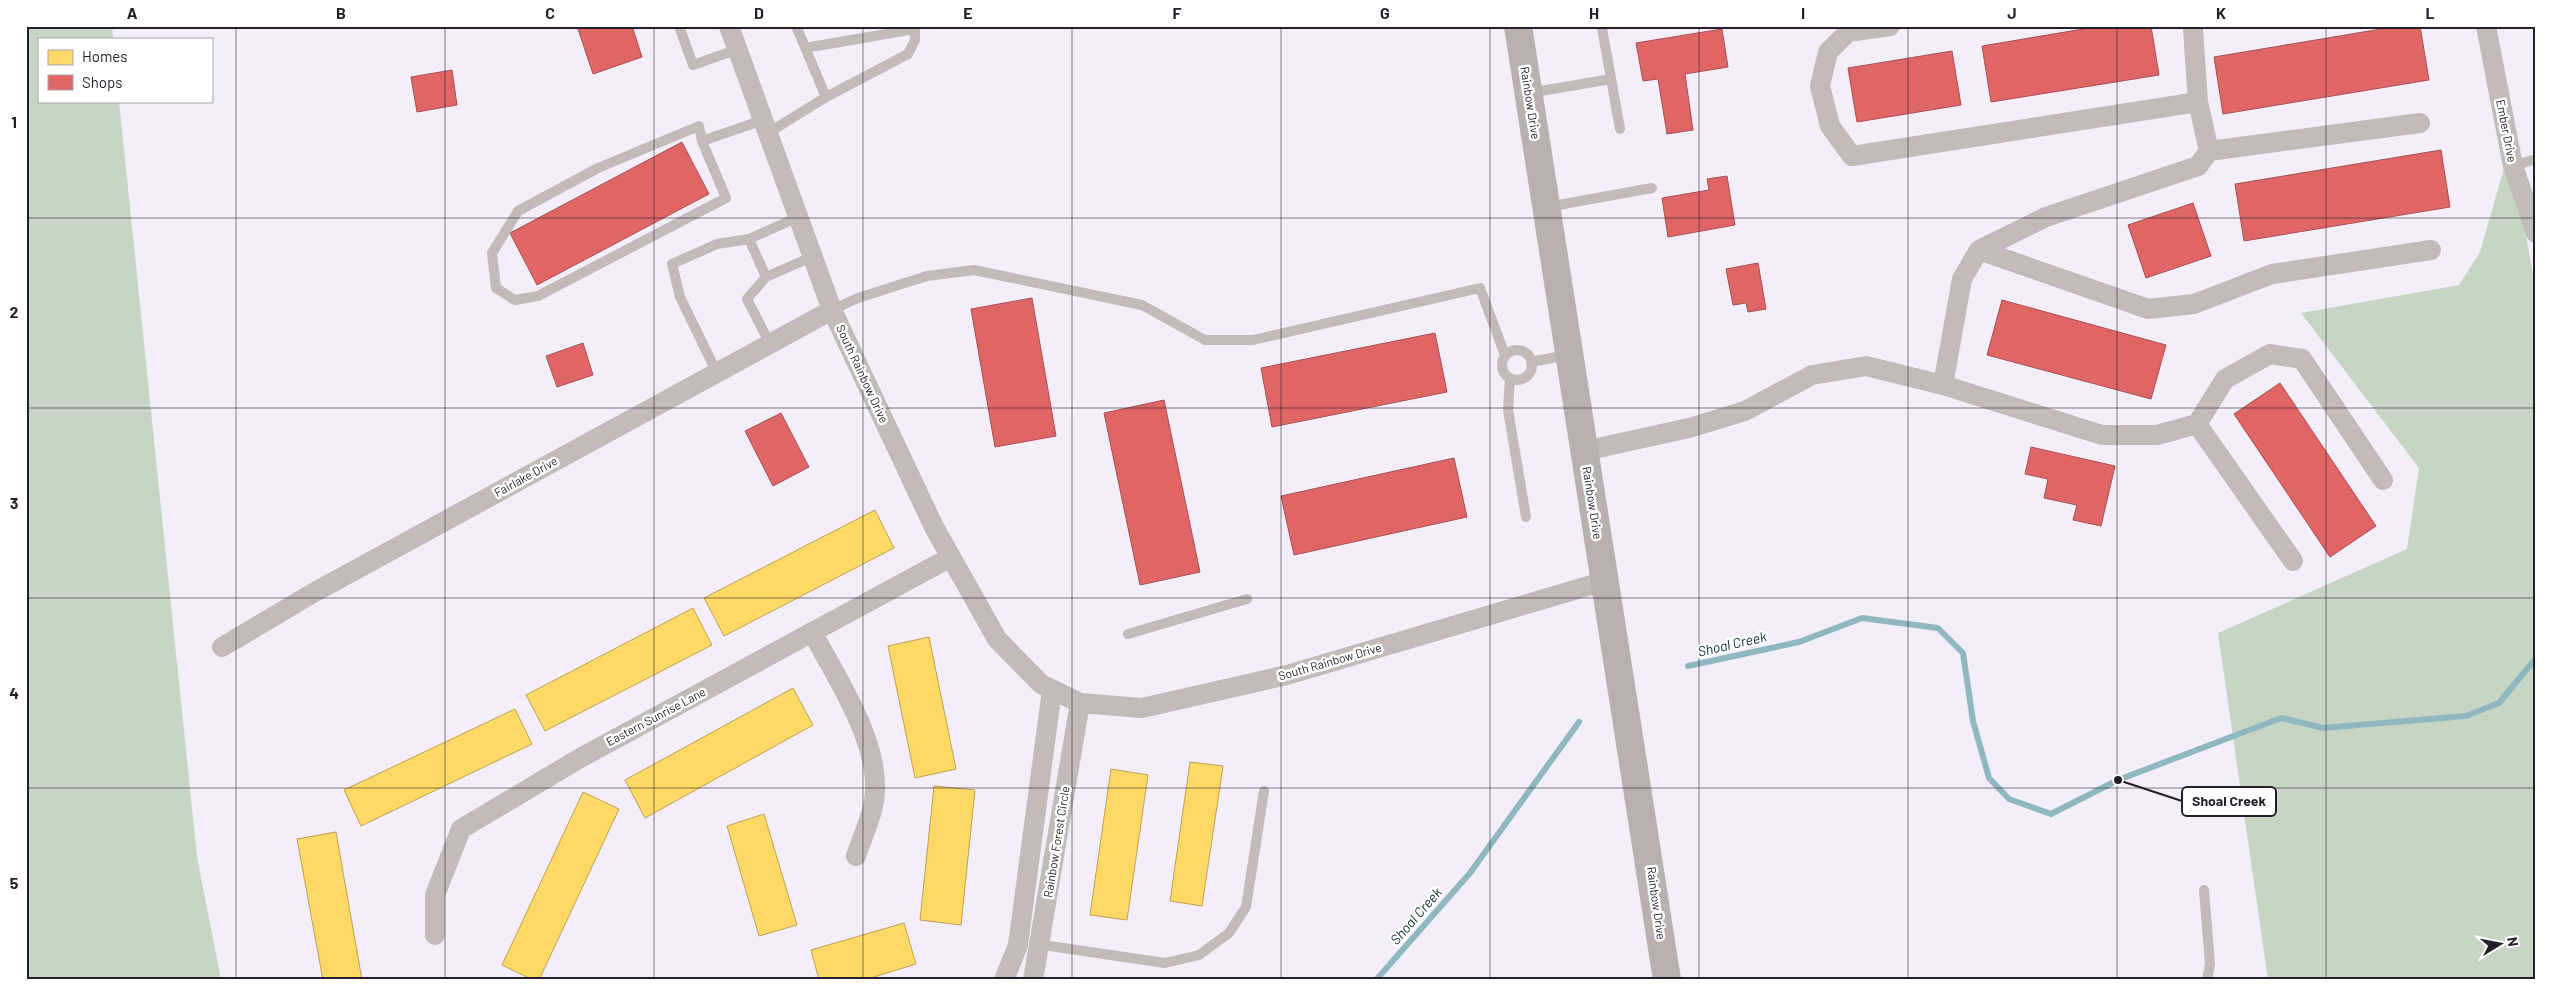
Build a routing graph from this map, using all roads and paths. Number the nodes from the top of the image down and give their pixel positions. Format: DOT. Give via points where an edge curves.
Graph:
graph roads {
  1 [pos="679,26"];
  2 [pos="729,26"];
  3 [pos="796,26"];
  4 [pos="1518,26"];
  5 [pos="1890,26"];
  6 [pos="2486,26"];
  7 [pos="2198,27"];
  8 [pos="915,28"];
  9 [pos="1602,28"];
  10 [pos="805,48"];
  11 [pos="738,49"];
  12 [pos="1611,79"];
  13 [pos="1528,93"];
  14 [pos="826,97"];
  15 [pos="2198,102"];
  16 [pos="2420,123"];
  17 [pos="765,126"];
  18 [pos="1620,129"];
  19 [pos="702,141"];
  20 [pos="2209,151"];
  21 [pos="2536,159"];
  22 [pos="2512,166"];
  23 [pos="1652,188"];
  24 [pos="1546,207"];
  25 [pos="798,217"];
  26 [pos="2536,233"];
  27 [pos="749,239"];
  28 [pos="1979,250"];
  29 [pos="2431,250"];
  30 [pos="814,256"];
  31 [pos="766,277"];
  32 [pos="832,310"];
  33 [pos="770,344"];
  34 [pos="1505,355"];
  35 [pos="1568,355"];
  36 [pos="1531,362"];
  37 [pos="717,373"];
  38 [pos="1510,378"];
  39 [pos="1943,385"];
  40 [pos="2197,424"];
  41 [pos="1584,451"];
  42 [pos="2383,480"];
  43 [pos="1526,517"];
  44 [pos="951,557"];
  45 [pos="2293,561"];
  46 [pos="1605,580"];
  47 [pos="1247,599"];
  48 [pos="812,632"];
  49 [pos="1128,634"];
  50 [pos="222,648"];
  51 [pos="1052,690"];
  52 [pos="1080,703"];
  53 [pos="1264,791"];
  54 [pos="856,856"];
  55 [pos="2204,890"];
  56 [pos="435,935"];
  57 [pos="1019,942"];
  58 [pos="1041,944"];
  59 [pos="1004,980"];
  60 [pos="1033,980"];
  61 [pos="1667,980"];
  62 [pos="2207,980"];
  1 -- 11 [label="lane" via="693,65"];
  2 -- 11 [label="street, South Rainbow Drive"];
  3 -- 10 [label="lane"];
  4 -- 13 [label="street, Rainbow Drive"];
  5 -- 15 [label="street" via="1848,32 1828,52 1820,86 1830,126 1852,156"];
  6 -- 22 [label="street, Ember Drive"];
  7 -- 15 [label="street"];
  8 -- 10 [label="lane"];
  8 -- 14 [label="lane" via="916,40 908,54"];
  9 -- 12 [label="lane"];
  10 -- 14 [label="lane"];
  11 -- 17 [label="street, South Rainbow Drive"];
  12 -- 13 [label="lane"];
  12 -- 18 [label="lane"];
  13 -- 24 [label="street, Rainbow Drive"];
  14 -- 17 [label="lane"];
  15 -- 20 [label="street"];
  16 -- 20 [label="street"];
  17 -- 19 [label="lane"];
  17 -- 25 [label="street, South Rainbow Drive"];
  19 -- 19 [label="lane" via="726,198 538,296 515,300 496,288 492,253 518,211 598,168 699,126"];
  20 -- 28 [label="street" via="2198,166 2046,217"];
  21 -- 22 [label="lane"];
  22 -- 26 [label="street, Ember Drive"];
  23 -- 24 [label="lane"];
  24 -- 35 [label="street, Rainbow Drive"];
  25 -- 27 [label="lane"];
  25 -- 30 [label="street, South Rainbow Drive"];
  27 -- 31 [label="lane"];
  27 -- 37 [label="lane" via="717,244 672,264 680,297"];
  28 -- 29 [label="street" via="2148,309 2194,304 2272,274"];
  28 -- 39 [label="street" via="1962,279"];
  30 -- 31 [label="lane"];
  30 -- 32 [label="street, South Rainbow Drive"];
  31 -- 33 [label="lane" via="747,299"];
  32 -- 33 [label="street, Fairlake Drive"];
  32 -- 34 [label="lane" via="858,298 927,276 974,270 1142,305 1205,340 1253,340 1480,288"];
  32 -- 44 [label="street, South Rainbow Drive"];
  33 -- 37 [label="street, Fairlake Drive"];
  34 -- 36 [label="lane" via="1511,351 1524,351"];
  34 -- 38 [label="lane" via="1502,368"];
  35 -- 36 [label="lane"];
  35 -- 41 [label="street, Rainbow Drive"];
  36 -- 38 [label="lane" via="1528,374 1516,380"];
  37 -- 50 [label="street, Fairlake Drive" via="313,593"];
  38 -- 43 [label="lane" via="1508,410"];
  39 -- 40 [label="street" via="2102,435 2157,435"];
  39 -- 41 [label="street" via="1866,366 1821,374 1745,410 1689,428"];
  40 -- 42 [label="street" via="2225,379 2270,354 2302,359"];
  40 -- 45 [label="street"];
  41 -- 46 [label="street, Rainbow Drive"];
  44 -- 48 [label="street, Eastern Sunrise Lane"];
  44 -- 51 [label="street, South Rainbow Drive" via="997,639 1041,684"];
  46 -- 52 [label="street, South Rainbow Drive" via="1287,675 1142,708"];
  46 -- 61 [label="street, Rainbow Drive"];
  47 -- 49 [label="lane"];
  48 -- 54 [label="street" via="843,688 872,753 874,800"];
  48 -- 56 [label="street, Eastern Sunrise Lane" via="582,756 461,829 435,895"];
  51 -- 52 [label="street, South Rainbow Drive"];
  51 -- 57 [label="street"];
  52 -- 58 [label="street, Rainbow Forest Circle"];
  53 -- 58 [label="lane" via="1246,907 1229,933 1199,955 1165,963"];
  55 -- 62 [label="lane" via="2210,964"];
  57 -- 58 [label="lane"];
  57 -- 59 [label="street"];
  58 -- 60 [label="street, Rainbow Forest Circle"];
}
